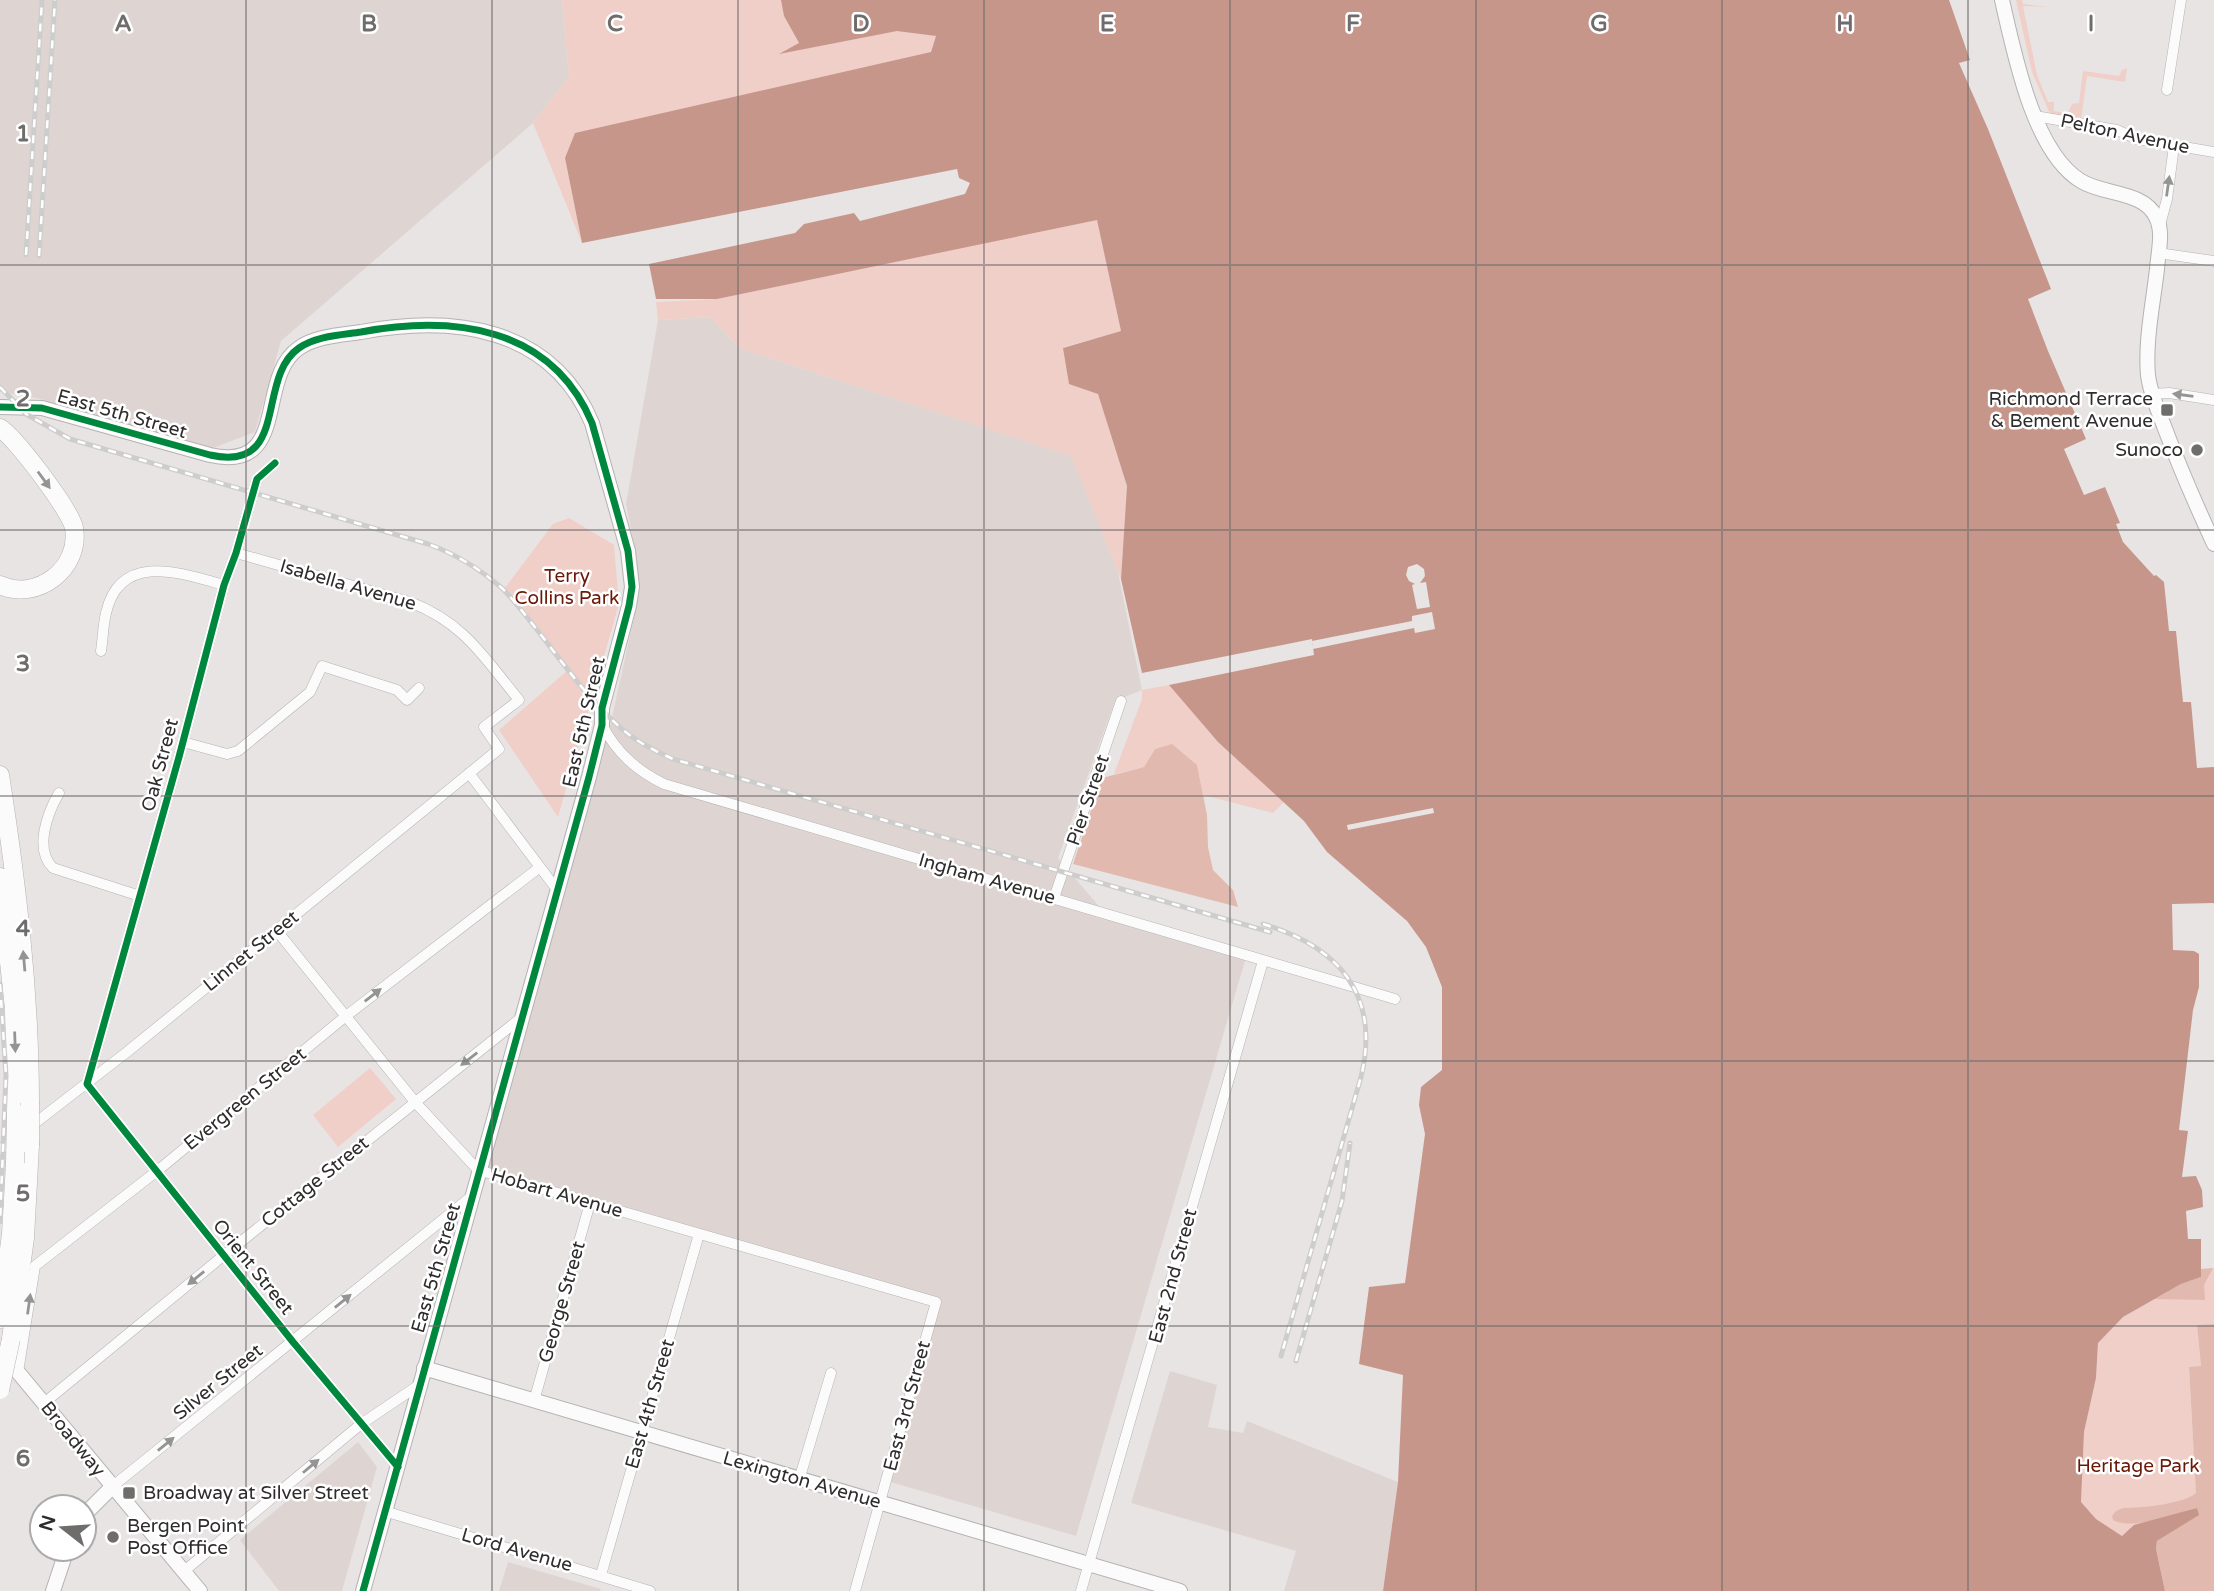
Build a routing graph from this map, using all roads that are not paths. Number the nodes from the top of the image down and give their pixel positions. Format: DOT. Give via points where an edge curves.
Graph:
graph roads {
  1 [pos="2002,0"];
  2 [pos="2181,0"];
  3 [pos="2167,90"];
  4 [pos="2035,116"];
  5 [pos="2174,146"];
  6 [pos="2214,152"];
  7 [pos="2160,226"];
  8 [pos="2158,253"];
  9 [pos="2214,261"];
  10 [pos="2152,394"];
  11 [pos="2214,400"];
  12 [pos="0,407"];
  13 [pos="0,428"];
  14 [pos="275,463"];
  15 [pos="2214,544"];
  16 [pos="236,553"];
  17 [pos="0,584"];
  18 [pos="224,585"];
  19 [pos="101,651"];
  20 [pos="419,688"];
  21 [pos="1121,701"];
  22 [pos="602,725"];
  23 [pos="183,742"];
  24 [pos="499,749"];
  25 [pos="469,773"];
  26 [pos="0,775"];
  27 [pos="59,793"];
  28 [pos="540,867"];
  29 [pos="0,877"];
  30 [pos="558,891"];
  31 [pos="140,896"];
  32 [pos="1054,898"];
  33 [pos="276,931"];
  34 [pos="1263,961"];
  35 [pos="1395,999"];
  36 [pos="346,1016"];
  37 [pos="522,1017"];
  38 [pos="87,1084"];
  39 [pos="415,1102"];
  40 [pos="23,1108"];
  41 [pos="0,1150"];
  42 [pos="478,1170"];
  43 [pos="157,1171"];
  44 [pos="472,1196"];
  45 [pos="590,1203"];
  46 [pos="699,1234"];
  47 [pos="223,1256"];
  48 [pos="936,1302"];
  49 [pos="0,1319"];
  50 [pos="293,1342"];
  51 [pos="5,1345"];
  52 [pos="424,1368"];
  53 [pos="19,1371"];
  54 [pos="831,1373"];
  55 [pos="419,1385"];
  56 [pos="0,1390"];
  57 [pos="534,1401"];
  58 [pos="44,1403"];
  59 [pos="361,1424"];
  60 [pos="641,1433"];
  61 [pos="398,1467"];
  62 [pos="799,1480"];
  63 [pos="113,1486"];
  64 [pos="98,1501"];
  65 [pos="880,1503"];
  66 [pos="384,1511"];
  67 [pos="62,1563"];
  68 [pos="1089,1565"];
  69 [pos="183,1572"];
  70 [pos="601,1575"];
  71 [pos="618,1586"];
  72 [pos="53,1591"];
  73 [pos="200,1591"];
  74 [pos="363,1591"];
  75 [pos="650,1591"];
  76 [pos="855,1591"];
  77 [pos="1082,1591"];
  78 [pos="1180,1591"];
  1 -- 4 [label="street"];
  2 -- 3 [label="street"];
  4 -- 5 [label="street, Pelton Avenue" via="2117,130"];
  4 -- 7 [label="street" via="2066,170 2091,187 2143,202"];
  5 -- 6 [label="street, Pelton Avenue"];
  7 -- 5 [label="street, one-way"];
  7 -- 8 [label="street"];
  8 -- 9 [label="street"];
  8 -- 10 [label="street" via="2148,359"];
  11 -- 10 [label="street, one-way"];
  10 -- 15 [label="street"];
  12 -- 22 [label="street, East 5th Street" via="42,408 225,459 251,452 258,444 285,362 300,348 330,337 425,323 480,330 508,339 555,370 584,404 628,551 632,587 601,708"];
  13 -- 17 [label="highway, one-way" via="18,444 66,509 75,542 71,557 51,581 20,590"];
  14 -- 16 [label="street, Oak Street" via="257,479"];
  16 -- 18 [label="street, Oak Street"];
  16 -- 24 [label="street, Isabella Avenue" via="410,602 452,622 519,700 484,727"];
  18 -- 19 [label="street" via="157,570 124,580 106,611"];
  18 -- 23 [label="street, Oak Street"];
  20 -- 23 [label="street" via="407,700 397,690 322,666 316,683 300,701 238,751 227,754"];
  21 -- 32 [label="street, Pier Street"];
  22 -- 30 [label="street, East 5th Street"];
  22 -- 32 [label="street, Ingham Avenue" via="622,755 664,784"];
  23 -- 31 [label="street, Oak Street"];
  24 -- 25 [label="street, Linnet Street"];
  25 -- 28 [label="street"];
  25 -- 33 [label="street, Linnet Street"];
  40 -- 26 [label="highway, one-way" via="24,957"];
  27 -- 31 [label="street" via="46,823 43,848 47,862 53,868"];
  28 -- 30 [label="street"];
  36 -- 28 [label="street, Evergreen Street, one-way"];
  29 -- 40 [label="highway, one-way"];
  30 -- 37 [label="street, East 5th Street"];
  31 -- 38 [label="street, Oak Street"];
  32 -- 34 [label="street, Ingham Avenue"];
  33 -- 36 [label="street, Hobart Avenue"];
  33 -- 38 [label="street, Linnet Street"];
  34 -- 35 [label="street, Ingham Avenue"];
  34 -- 68 [label="street, East 2nd Street"];
  36 -- 39 [label="street, Hobart Avenue"];
  36 -- 43 [label="street, Evergreen Street"];
  37 -- 39 [label="street, Cottage Street, one-way"];
  37 -- 42 [label="street, East 5th Street"];
  38 -- 41 [label="street, Linnet Street"];
  38 -- 43 [label="street, Orient Street"];
  39 -- 42 [label="street, Hobart Avenue"];
  39 -- 47 [label="street, Cottage Street"];
  40 -- 49 [label="highway, bridge"];
  40 -- 51 [label="highway, bridge" via="30,1145 24,1238"];
  42 -- 44 [label="street, East 5th Street"];
  42 -- 45 [label="street, Hobart Avenue"];
  43 -- 47 [label="street, Orient Street"];
  53 -- 43 [label="street, Evergreen Street, one-way" via="35,1266"];
  50 -- 44 [label="street, Silver Street, one-way"];
  44 -- 52 [label="street, East 5th Street"];
  45 -- 46 [label="street, Hobart Avenue"];
  45 -- 57 [label="street, George Street"];
  46 -- 48 [label="street, Hobart Avenue"];
  46 -- 60 [label="street, East 4th Street"];
  47 -- 50 [label="street, Orient Street"];
  47 -- 58 [label="street, Cottage Street, one-way"];
  48 -- 65 [label="street, East 3rd Street"];
  50 -- 59 [label="street, Orient Street"];
  63 -- 50 [label="street, Silver Street, one-way"];
  51 -- 53 [label="street, Broadway"];
  51 -- 56 [label="highway, bridge"];
  52 -- 55 [label="street, East 5th Street"];
  52 -- 57 [label="street, Lexington Avenue"];
  53 -- 58 [label="street, Broadway"];
  54 -- 62 [label="street"];
  55 -- 59 [label="street"];
  55 -- 61 [label="street, East 5th Street"];
  57 -- 60 [label="street, Lexington Avenue"];
  58 -- 63 [label="street, Broadway"];
  59 -- 61 [label="street, Orient Street"];
  69 -- 59 [label="street, one-way"];
  60 -- 62 [label="street, Lexington Avenue"];
  60 -- 70 [label="street, East 4th Street"];
  61 -- 66 [label="street, East 5th Street"];
  62 -- 65 [label="street, Lexington Avenue"];
  63 -- 64 [label="street"];
  63 -- 69 [label="street, Broadway"];
  65 -- 68 [label="street, Lexington Avenue"];
  65 -- 76 [label="street, East 3rd Street"];
  66 -- 70 [label="street, Lord Avenue"];
  66 -- 74 [label="street, East 5th Street"];
  67 -- 72 [label="street"];
  68 -- 77 [label="street, East 2nd Street"];
  68 -- 78 [label="street, Lexington Avenue"];
  69 -- 73 [label="street, Broadway"];
  70 -- 71 [label="street, Lord Avenue"];
  71 -- 75 [label="street, Lord Avenue"];
}
